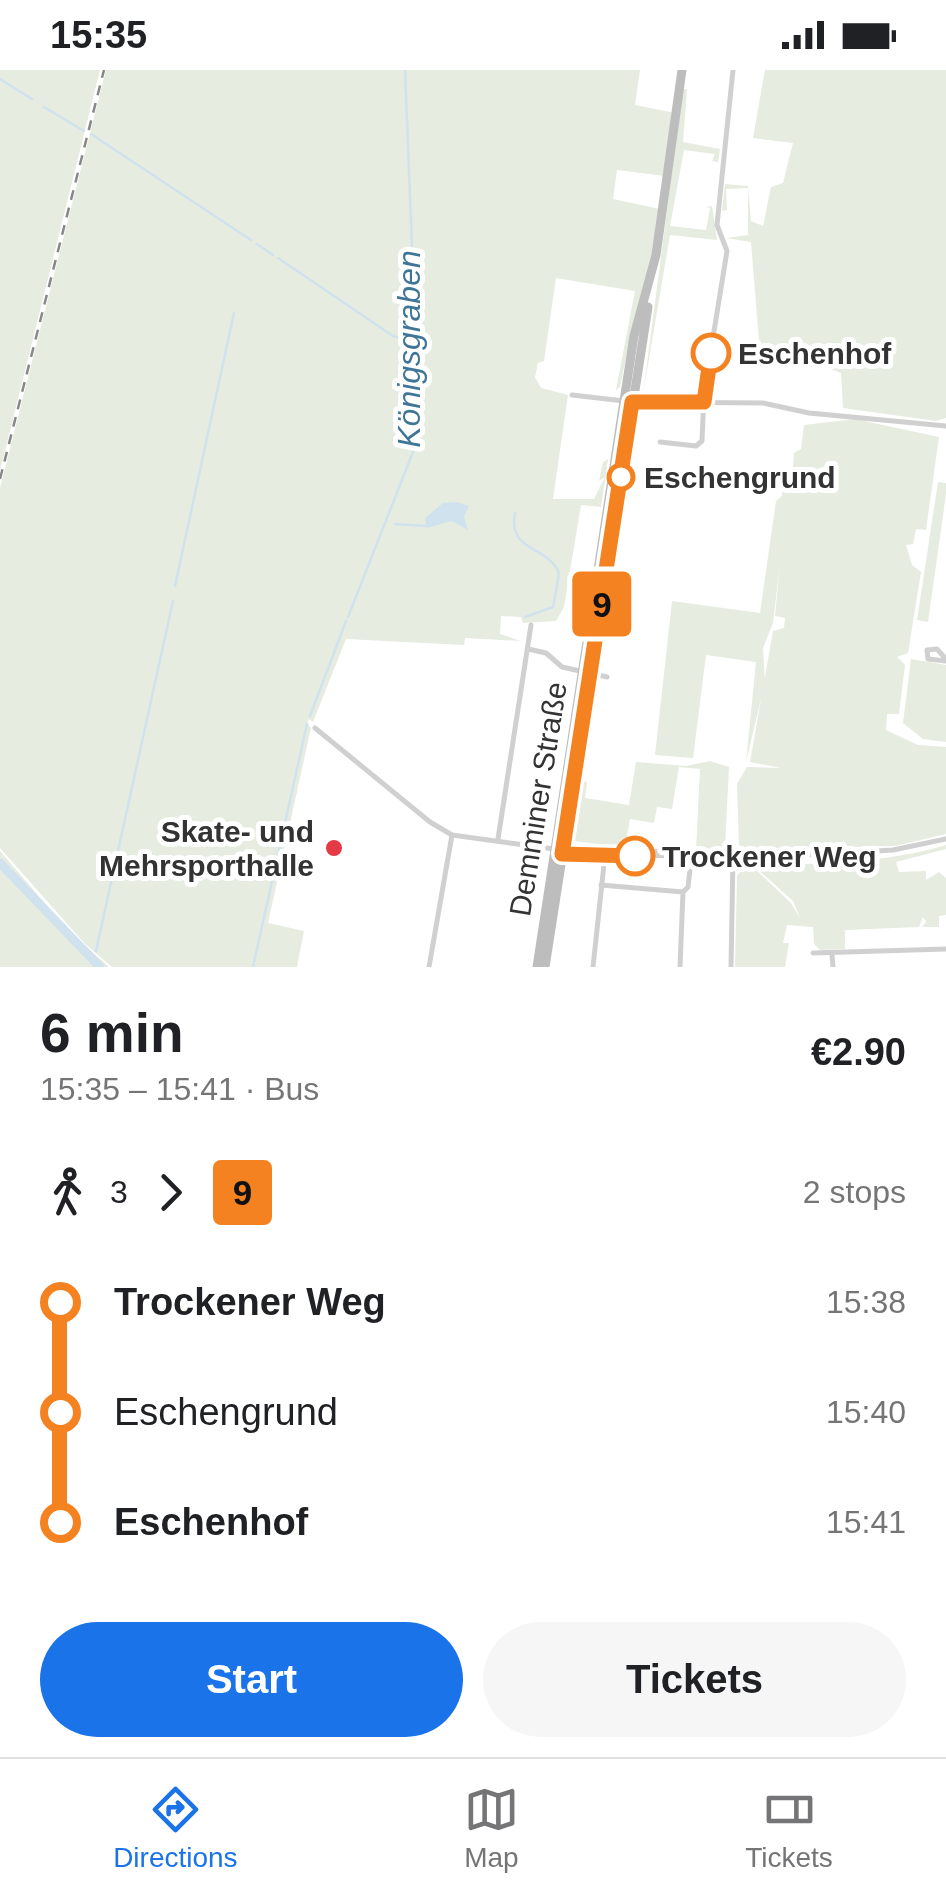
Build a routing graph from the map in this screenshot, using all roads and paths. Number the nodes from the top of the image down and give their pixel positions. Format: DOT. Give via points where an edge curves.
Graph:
graph roads {
  1 [pos="682,70"];
  2 [pos="732,70"];
  3 [pos="572,395"];
  4 [pos="628,401"];
  5 [pos="704,402"];
  6 [pos="946,426"];
  7 [pos="660,442"];
  8 [pos="532,625"];
  9 [pos="528,649"];
  10 [pos="587,673"];
  11 [pos="608,677"];
  12 [pos="315,728"];
  13 [pos="452,834"];
  14 [pos="498,839"];
  15 [pos="946,839"];
  16 [pos="560,850"];
  17 [pos="605,855"];
  18 [pos="733,856"];
  19 [pos="690,869"];
  20 [pos="602,885"];
  21 [pos="683,892"];
  22 [pos="946,950"];
  23 [pos="813,953"];
  24 [pos="832,955"];
  25 [pos="429,967"];
  26 [pos="537,967"];
  27 [pos="545,967"];
  28 [pos="593,967"];
  29 [pos="680,967"];
  30 [pos="730,967"];
  31 [pos="833,967"];
  1 -- 4 [label="main road, Demminer Straße"];
  2 -- 5 [label="street" via="716,225 727,251"];
  3 -- 4 [label="street"];
  4 -- 5 [label="street"];
  4 -- 10 [label="main road, Demminer Straße"];
  5 -- 6 [label="street"];
  5 -- 7 [label="street" via="700,445"];
  8 -- 9 [label="street"];
  9 -- 10 [label="street"];
  9 -- 14 [label="street"];
  10 -- 11 [label="street"];
  10 -- 16 [label="main road, Demminer Straße"];
  12 -- 13 [label="street"];
  13 -- 14 [label="street"];
  13 -- 25 [label="street"];
  14 -- 16 [label="street"];
  15 -- 18 [label="street" via="893,850"];
  16 -- 17 [label="street"];
  16 -- 18 [label="street"];
  16 -- 26 [label="main road, Demminer Straße"];
  16 -- 27 [label="main road, Demminer Straße"];
  17 -- 18 [label="street"];
  17 -- 20 [label="street"];
  18 -- 30 [label="street"];
  19 -- 21 [label="street"];
  20 -- 21 [label="street"];
  20 -- 28 [label="street"];
  21 -- 29 [label="street"];
  22 -- 24 [label="street"];
  23 -- 24 [label="street"];
  24 -- 31 [label="street"];
}
